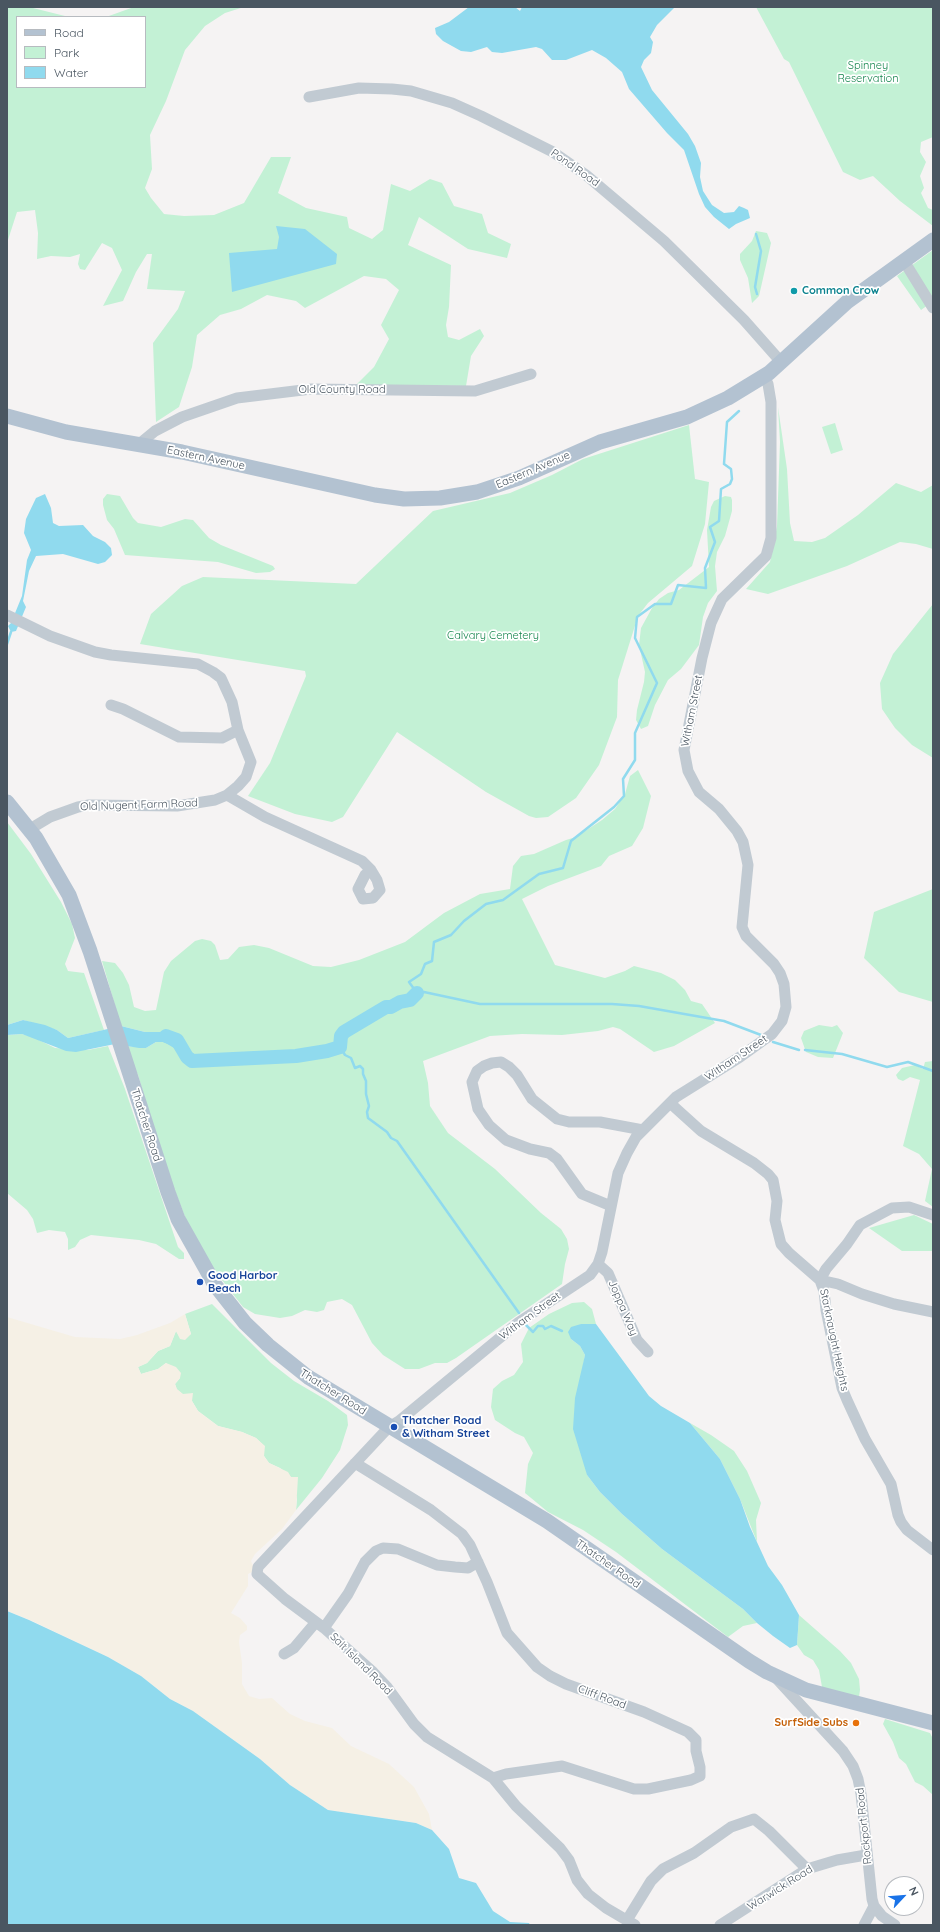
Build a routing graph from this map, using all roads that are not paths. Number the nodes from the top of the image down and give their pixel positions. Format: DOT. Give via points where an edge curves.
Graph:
graph roads {
  1 [pos="309,97"];
  2 [pos="933,240"];
  3 [pos="904,261"];
  4 [pos="933,308"];
  5 [pos="782,363"];
  6 [pos="531,374"];
  7 [pos="764,376"];
  8 [pos="7,416"];
  9 [pos="138,445"];
  10 [pos="13,618"];
  11 [pos="111,706"];
  12 [pos="238,730"];
  13 [pos="227,795"];
  14 [pos="7,802"];
  15 [pos="30,829"];
  16 [pos="371,870"];
  17 [pos="670,1103"];
  18 [pos="643,1130"];
  19 [pos="611,1206"];
  20 [pos="933,1215"];
  21 [pos="598,1264"];
  22 [pos="820,1280"];
  23 [pos="933,1312"];
  24 [pos="648,1352"];
  25 [pos="389,1427"];
  26 [pos="355,1463"];
  27 [pos="933,1550"];
  28 [pos="478,1562"];
  29 [pos="320,1625"];
  30 [pos="284,1654"];
  31 [pos="774,1676"];
  32 [pos="933,1723"];
  33 [pos="493,1778"];
  34 [pos="866,1854"];
  35 [pos="807,1869"];
  36 [pos="874,1906"];
  37 [pos="631,1923"];
  38 [pos="720,1925"];
  39 [pos="864,1925"];
  40 [pos="895,1925"];
  1 -- 5 [label="street, Pond Road" via="359,88 411,91 452,103 553,152 590,178 664,241 739,315"];
  2 -- 3 [label="main road, Eastern Avenue"];
  3 -- 4 [label="street"];
  3 -- 5 [label="main road, Eastern Avenue" via="847,302"];
  5 -- 7 [label="main road, Eastern Avenue"];
  6 -- 9 [label="street, Old County Road" via="475,391 311,389 248,396 182,417 155,431"];
  7 -- 9 [label="main road, Eastern Avenue" via="728,398 687,417 600,442 498,486 440,498 404,499 375,495"];
  7 -- 17 [label="street, Witham Street" via="771,402 771,538 766,556 722,599 711,623 684,750 688,771 699,792 719,809 737,831 742,842 748,865 742,927 746,936 780,973 784,984 786,1007 782,1021 772,1034"];
  8 -- 9 [label="main road, Eastern Avenue" via="66,432"];
  10 -- 12 [label="street, Old Nugent Farm Road" via="50,636 95,652 111,656 181,662 207,668 220,678 226,689 232,702"];
  11 -- 12 [label="street" via="123,709 179,737 222,738"];
  12 -- 13 [label="street, Old Nugent Farm Road" via="251,762 250,769 246,777"];
  13 -- 15 [label="street, Old Nugent Farm Road" via="177,806 78,806"];
  13 -- 16 [label="street" via="265,817 356,858"];
  14 -- 15 [label="main road, Thatcher Road"];
  15 -- 25 [label="main road, Thatcher Road" via="49,857 69,895 178,1218 215,1285 245,1323 292,1365 332,1393"];
  17 -- 18 [label="street, Witham Street"];
  17 -- 22 [label="street, Starknaught Heights" via="702,1131 768,1174 776,1188 775,1220 781,1244"];
  18 -- 19 [label="street, Witham Street" via="627,1153 618,1173"];
  18 -- 19 [label="street" via="600,1122 569,1122 557,1119 532,1099 516,1075 501,1062 484,1066 477,1071 472,1082 478,1109 489,1125 506,1140 549,1153 557,1159 582,1194"];
  19 -- 21 [label="street, Witham Street"];
  20 -- 22 [label="street" via="909,1207 892,1208 860,1225"];
  21 -- 24 [label="street, Joppa Way" via="608,1273 637,1340"];
  21 -- 25 [label="street, Witham Street" via="590,1275 519,1322"];
  22 -- 23 [label="street" via="894,1304"];
  22 -- 27 [label="street, Starknaught Heights" via="842,1388 847,1400 865,1439 891,1484 901,1522 907,1530"];
  25 -- 26 [label="street, Salt Island Road"];
  25 -- 31 [label="main road, Thatcher Road" via="547,1521"];
  26 -- 28 [label="street, Cliff Road" via="449,1523 462,1534"];
  26 -- 29 [label="street, Salt Island Road" via="258,1566 257,1574"];
  28 -- 29 [label="street" via="468,1568 455,1567 437,1564 398,1549 383,1548 365,1562 348,1594"];
  28 -- 33 [label="street, Cliff Road" via="507,1633 537,1667 566,1684 644,1712 688,1732 696,1740 700,1767 700,1776 691,1780 648,1789 634,1789 562,1766"];
  29 -- 30 [label="street"];
  29 -- 33 [label="street, Salt Island Road" via="387,1687 414,1724 427,1737"];
  31 -- 32 [label="main road, Thatcher Road" via="806,1690"];
  31 -- 34 [label="street, Rockport Road" via="853,1766 860,1787"];
  33 -- 37 [label="street, Salt Island Road" via="516,1806 560,1848 569,1860 577,1880 588,1894"];
  34 -- 35 [label="street, Warwick Road"];
  34 -- 36 [label="street, Rockport Road"];
  35 -- 37 [label="street" via="754,1818 731,1827 694,1853 663,1869 650,1881"];
  35 -- 38 [label="street, Warwick Road"];
  36 -- 39 [label="street"];
  36 -- 40 [label="street" via="882,1916"];
}
